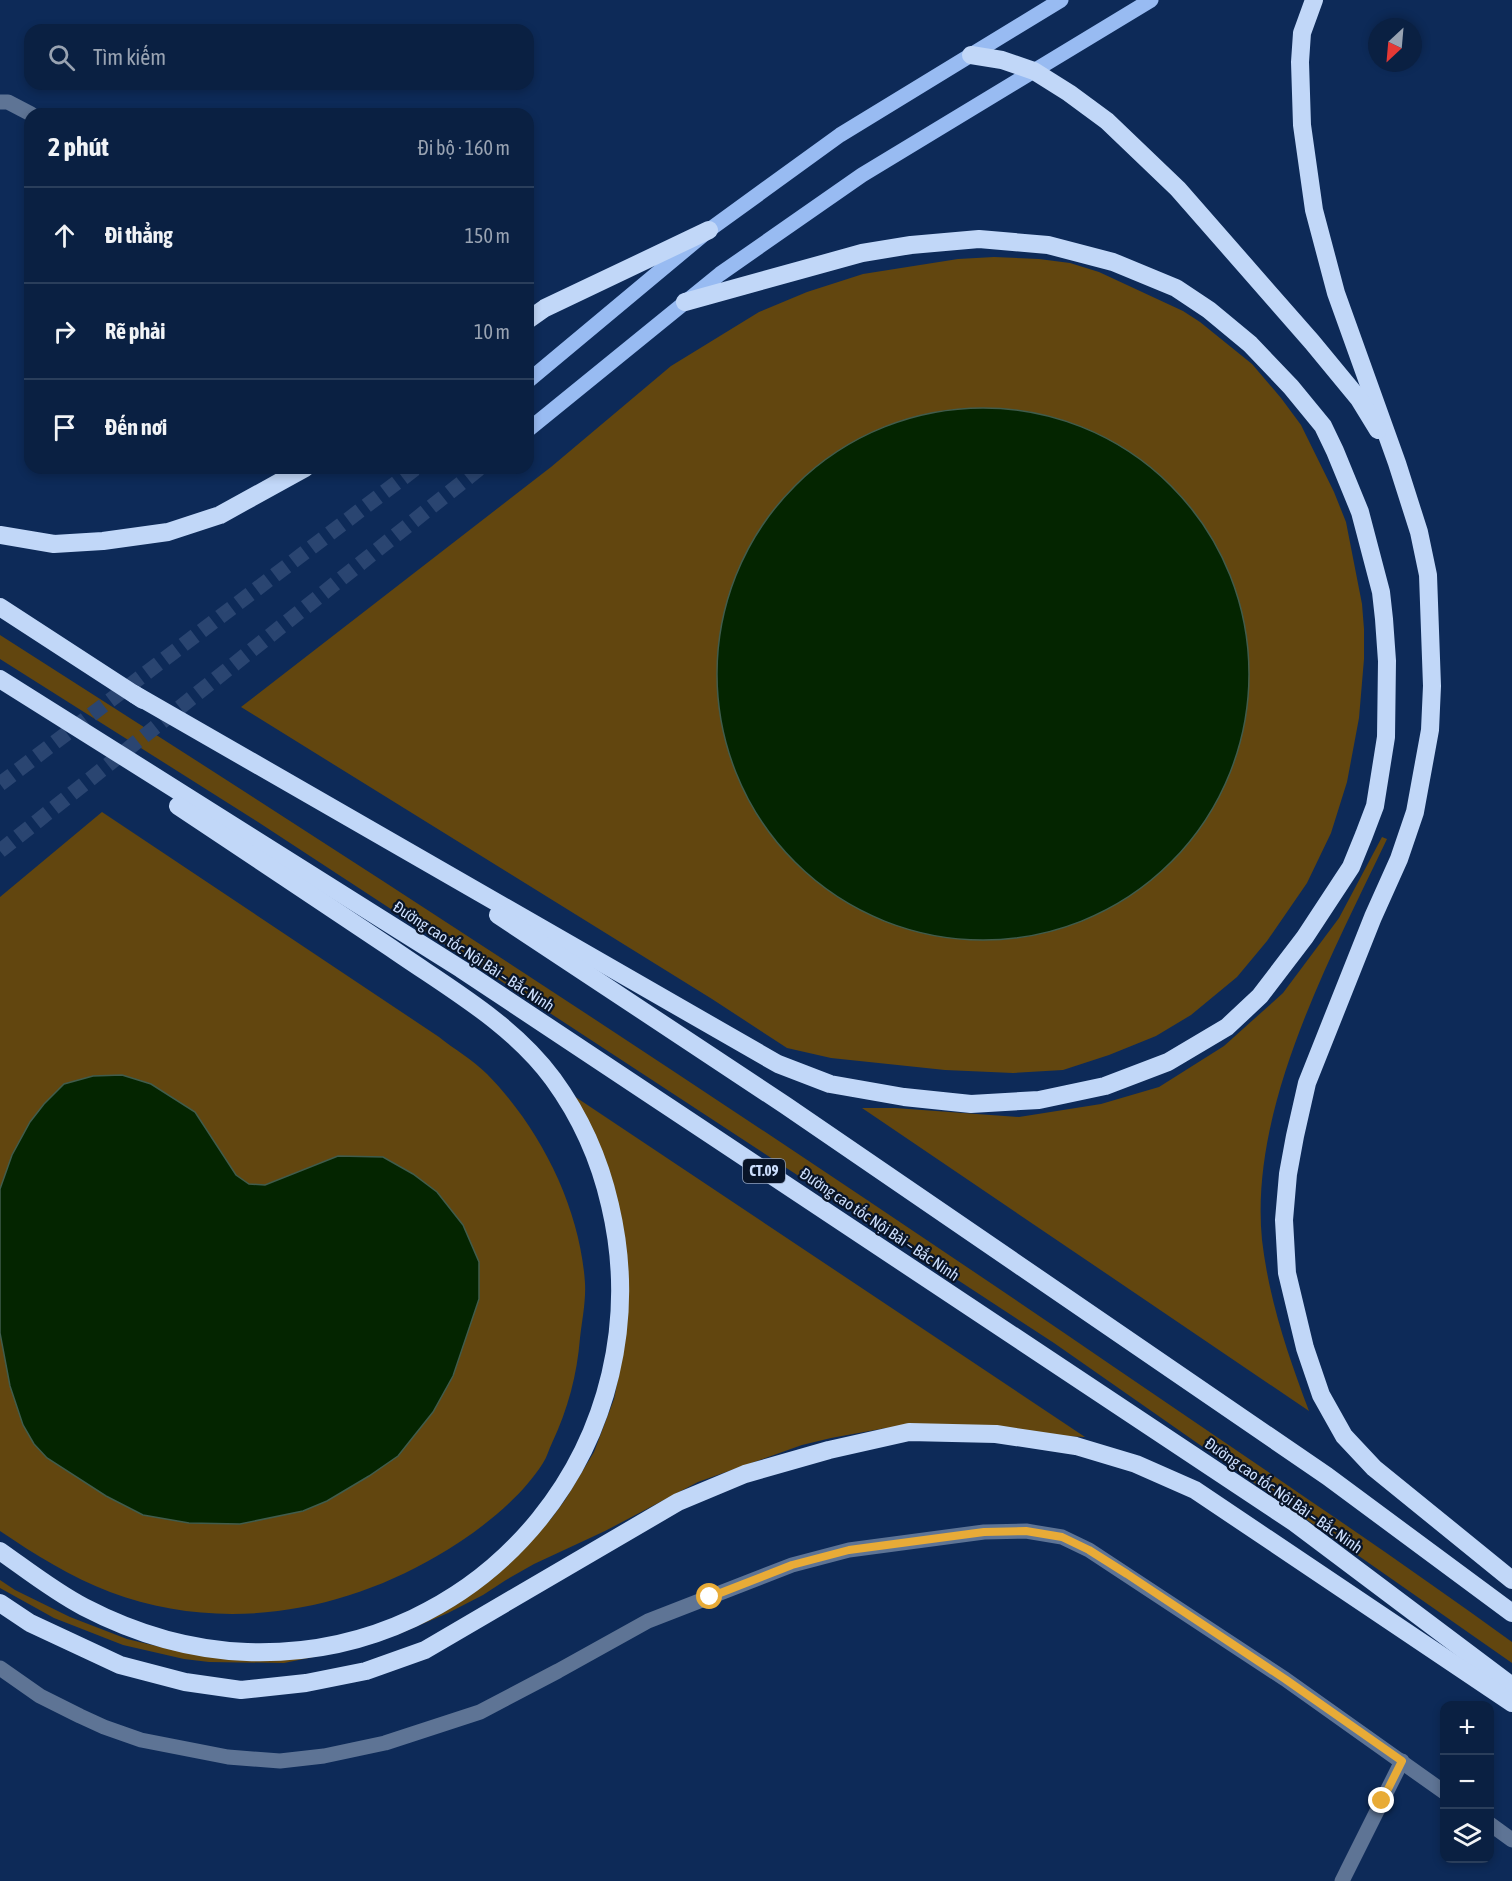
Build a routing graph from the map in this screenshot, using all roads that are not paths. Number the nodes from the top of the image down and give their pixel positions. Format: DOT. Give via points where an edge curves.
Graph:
graph roads {
  1 [pos="1061,0"];
  2 [pos="1151,0"];
  3 [pos="1314,0"];
  4 [pos="971,55"];
  5 [pos="1034,71"];
  6 [pos="0,102"];
  7 [pos="24,110"];
  8 [pos="709,230"];
  9 [pos="685,302"];
  10 [pos="534,316"];
  11 [pos="534,376"];
  12 [pos="534,425"];
  13 [pos="1397,463"];
  14 [pos="294,474"];
  15 [pos="0,535"];
  16 [pos="0,607"];
  17 [pos="0,679"];
  18 [pos="0,686"];
  19 [pos="134,694"];
  20 [pos="0,1551"];
  21 [pos="1512,1580"];
  22 [pos="0,1603"];
  23 [pos="1512,1613"];
  24 [pos="0,1668"];
  25 [pos="1512,1686"];
  26 [pos="1512,1703"];
  27 [pos="1402,1761"];
  28 [pos="1440,1789"];
  29 [pos="1494,1827"];
  30 [pos="1512,1840"];
  31 [pos="1342,1881"];
  1 -- 4 [label="main road"];
  2 -- 5 [label="main road"];
  3 -- 13 [label="highway" via="1302,33 1300,62 1302,125 1314,210 1336,293"];
  4 -- 5 [label="highway"];
  4 -- 8 [label="main road" via="840,135"];
  5 -- 9 [label="main road" via="862,175"];
  5 -- 13 [label="highway" via="1107,121 1178,189 1359,399"];
  6 -- 7 [label="street"];
  8 -- 10 [label="highway"];
  8 -- 11 [label="main road"];
  9 -- 12 [label="main road"];
  9 -- 19 [label="highway" via="862,253 911,245 979,239 1048,245 1113,262 1176,288 1250,344 1323,426 1360,512 1381,592 1387,661 1382,767 1375,806 1351,867 1260,996 1227,1027 1168,1062 1106,1086 1039,1100 971,1104 830,1084 768,1058"];
  13 -- 21 [label="highway" via="1428,575 1430,730 1422,781 1399,859 1307,1083 1288,1174 1284,1220 1287,1273 1321,1395 1344,1436 1374,1468"];
  14 -- 15 [label="highway" via="220,515 168,532 54,544"];
  16 -- 19 [label="highway"];
  17 -- 25 [label="highway, Đường cao tốc Nội Bài – Bắc Ninh / CT.09" via="460,969 1276,1510"];
  18 -- 20 [label="highway" via="467,1000 516,1038 552,1078 583,1128 604,1181 618,1237 622,1295 616,1352 602,1408 579,1461 549,1509 510,1552 465,1589 415,1618 361,1638 304,1650 247,1652 190,1646 134,1630 81,1606"];
  19 -- 23 [label="highway" via="493,913 785,1105 1327,1476"];
  22 -- 26 [label="highway" via="30,1623 120,1665 185,1682 241,1690 306,1683 366,1671 425,1650 678,1502 745,1474 909,1432 996,1434 1076,1446 1136,1464 1195,1490"];
  24 -- 27 [label="street" via="40,1696 141,1740 228,1757 280,1761 324,1756 385,1743 480,1712 648,1621 792,1565 849,1550 984,1532 1026,1531 1062,1537 1089,1550"];
  27 -- 28 [label="street"];
  27 -- 31 [label="street"];
  29 -- 30 [label="street"];
}
